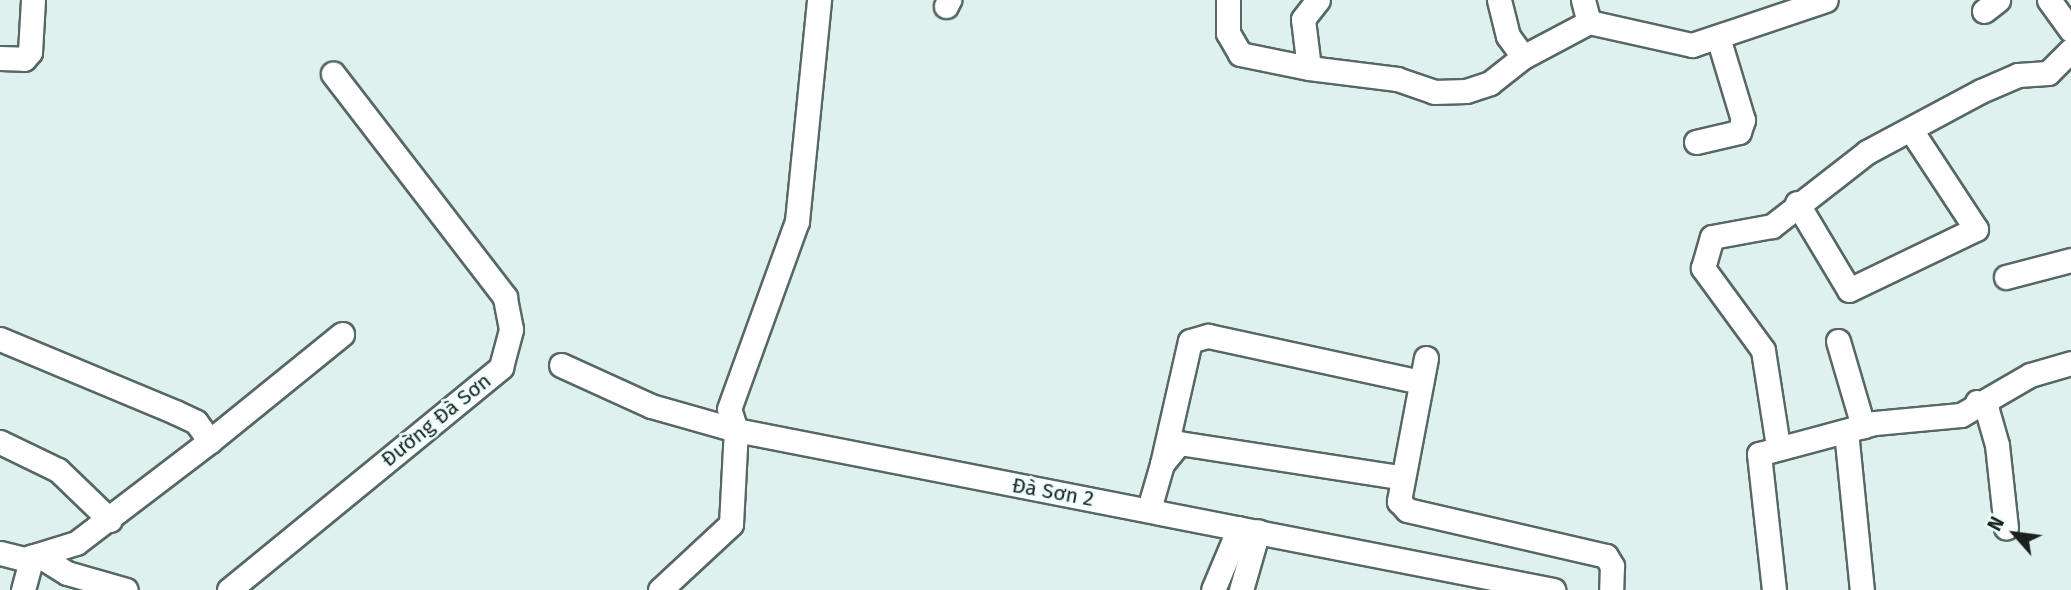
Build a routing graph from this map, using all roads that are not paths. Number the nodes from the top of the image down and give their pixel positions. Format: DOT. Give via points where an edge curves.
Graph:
graph roads {
  1 [pos="33,0"];
  2 [pos="820,0"];
  3 [pos="1228,0"];
  4 [pos="1318,0"];
  5 [pos="1499,0"];
  6 [pos="1826,0"];
  7 [pos="2049,0"];
  8 [pos="1586,11"];
  9 [pos="2071,30"];
  10 [pos="1718,37"];
  11 [pos="2071,50"];
  12 [pos="1523,57"];
  13 [pos="0,58"];
  14 [pos="1309,68"];
  15 [pos="333,74"];
  16 [pos="1911,130"];
  17 [pos="1696,142"];
  18 [pos="1797,203"];
  19 [pos="2071,260"];
  20 [pos="2006,277"];
  21 [pos="342,334"];
  22 [pos="0,339"];
  23 [pos="1838,341"];
  24 [pos="1426,358"];
  25 [pos="2071,363"];
  26 [pos="561,365"];
  27 [pos="1420,382"];
  28 [pos="1977,402"];
  29 [pos="1854,429"];
  30 [pos="736,430"];
  31 [pos="210,441"];
  32 [pos="0,442"];
  33 [pos="1778,446"];
  34 [pos="1162,464"];
  35 [pos="1399,477"];
  36 [pos="1149,509"];
  37 [pos="110,520"];
  38 [pos="2006,528"];
  39 [pos="1248,530"];
  40 [pos="0,552"];
  41 [pos="35,556"];
  42 [pos="1458,581"];
  43 [pos="1548,589"];
  44 [pos="23,590"];
  45 [pos="126,590"];
  46 [pos="229,590"];
  47 [pos="660,590"];
  48 [pos="1213,590"];
  49 [pos="1241,590"];
  50 [pos="1611,590"];
  51 [pos="1774,590"];
  52 [pos="1862,590"];
  1 -- 13 [label="street" via="30,52 24,59"];
  2 -- 30 [label="street" via="797,221 729,409"];
  3 -- 14 [label="street" via="1228,33 1240,54"];
  4 -- 14 [label="street" via="1303,19"];
  5 -- 12 [label="street" via="1508,36"];
  6 -- 10 [label="street"];
  7 -- 9 [label="street"];
  8 -- 10 [label="street" via="1692,45"];
  8 -- 12 [label="street"];
  10 -- 17 [label="street" via="1743,120 1739,132"];
  11 -- 16 [label="street" via="2048,73 2006,80"];
  12 -- 14 [label="street" via="1490,83 1466,91 1434,92 1397,79"];
  15 -- 46 [label="street, Đường Đà Sơn" via="505,297 511,329 501,366"];
  16 -- 18 [label="street" via="1867,152"];
  16 -- 18 [label="street" via="1976,229 1849,290"];
  18 -- 33 [label="street" via="1772,226 1712,237 1703,251 1712,288 1738,310 1763,350"];
  19 -- 20 [label="street"];
  21 -- 31 [label="street"];
  22 -- 31 [label="street" via="196,422"];
  23 -- 29 [label="street"];
  24 -- 27 [label="street"];
  25 -- 28 [label="street"];
  26 -- 30 [label="street, Đà Sơn 2" via="652,406"];
  27 -- 34 [label="street" via="1208,336 1190,341"];
  27 -- 35 [label="street"];
  28 -- 29 [label="street" via="1961,415"];
  28 -- 38 [label="street" via="1987,411 1997,446"];
  29 -- 33 [label="street"];
  29 -- 52 [label="street"];
  30 -- 36 [label="street, Đà Sơn 2"];
  30 -- 47 [label="street" via="731,524"];
  31 -- 37 [label="street"];
  32 -- 37 [label="street" via="58,470"];
  33 -- 51 [label="street" via="1759,454 1757,463"];
  34 -- 35 [label="street" via="1179,443 1198,442"];
  34 -- 36 [label="street"];
  35 -- 50 [label="street" via="1399,501 1407,510 1606,556 1612,566"];
  36 -- 39 [label="street, Đà Sơn 2"];
  37 -- 41 [label="street" via="76,543"];
  39 -- 42 [label="street, Đà Sơn 2"];
  39 -- 48 [label="street"];
  39 -- 49 [label="street"];
  40 -- 41 [label="street"];
  41 -- 44 [label="street"];
  41 -- 45 [label="street" via="67,573"];
  42 -- 43 [label="street, Đà Sơn 2"];
}
